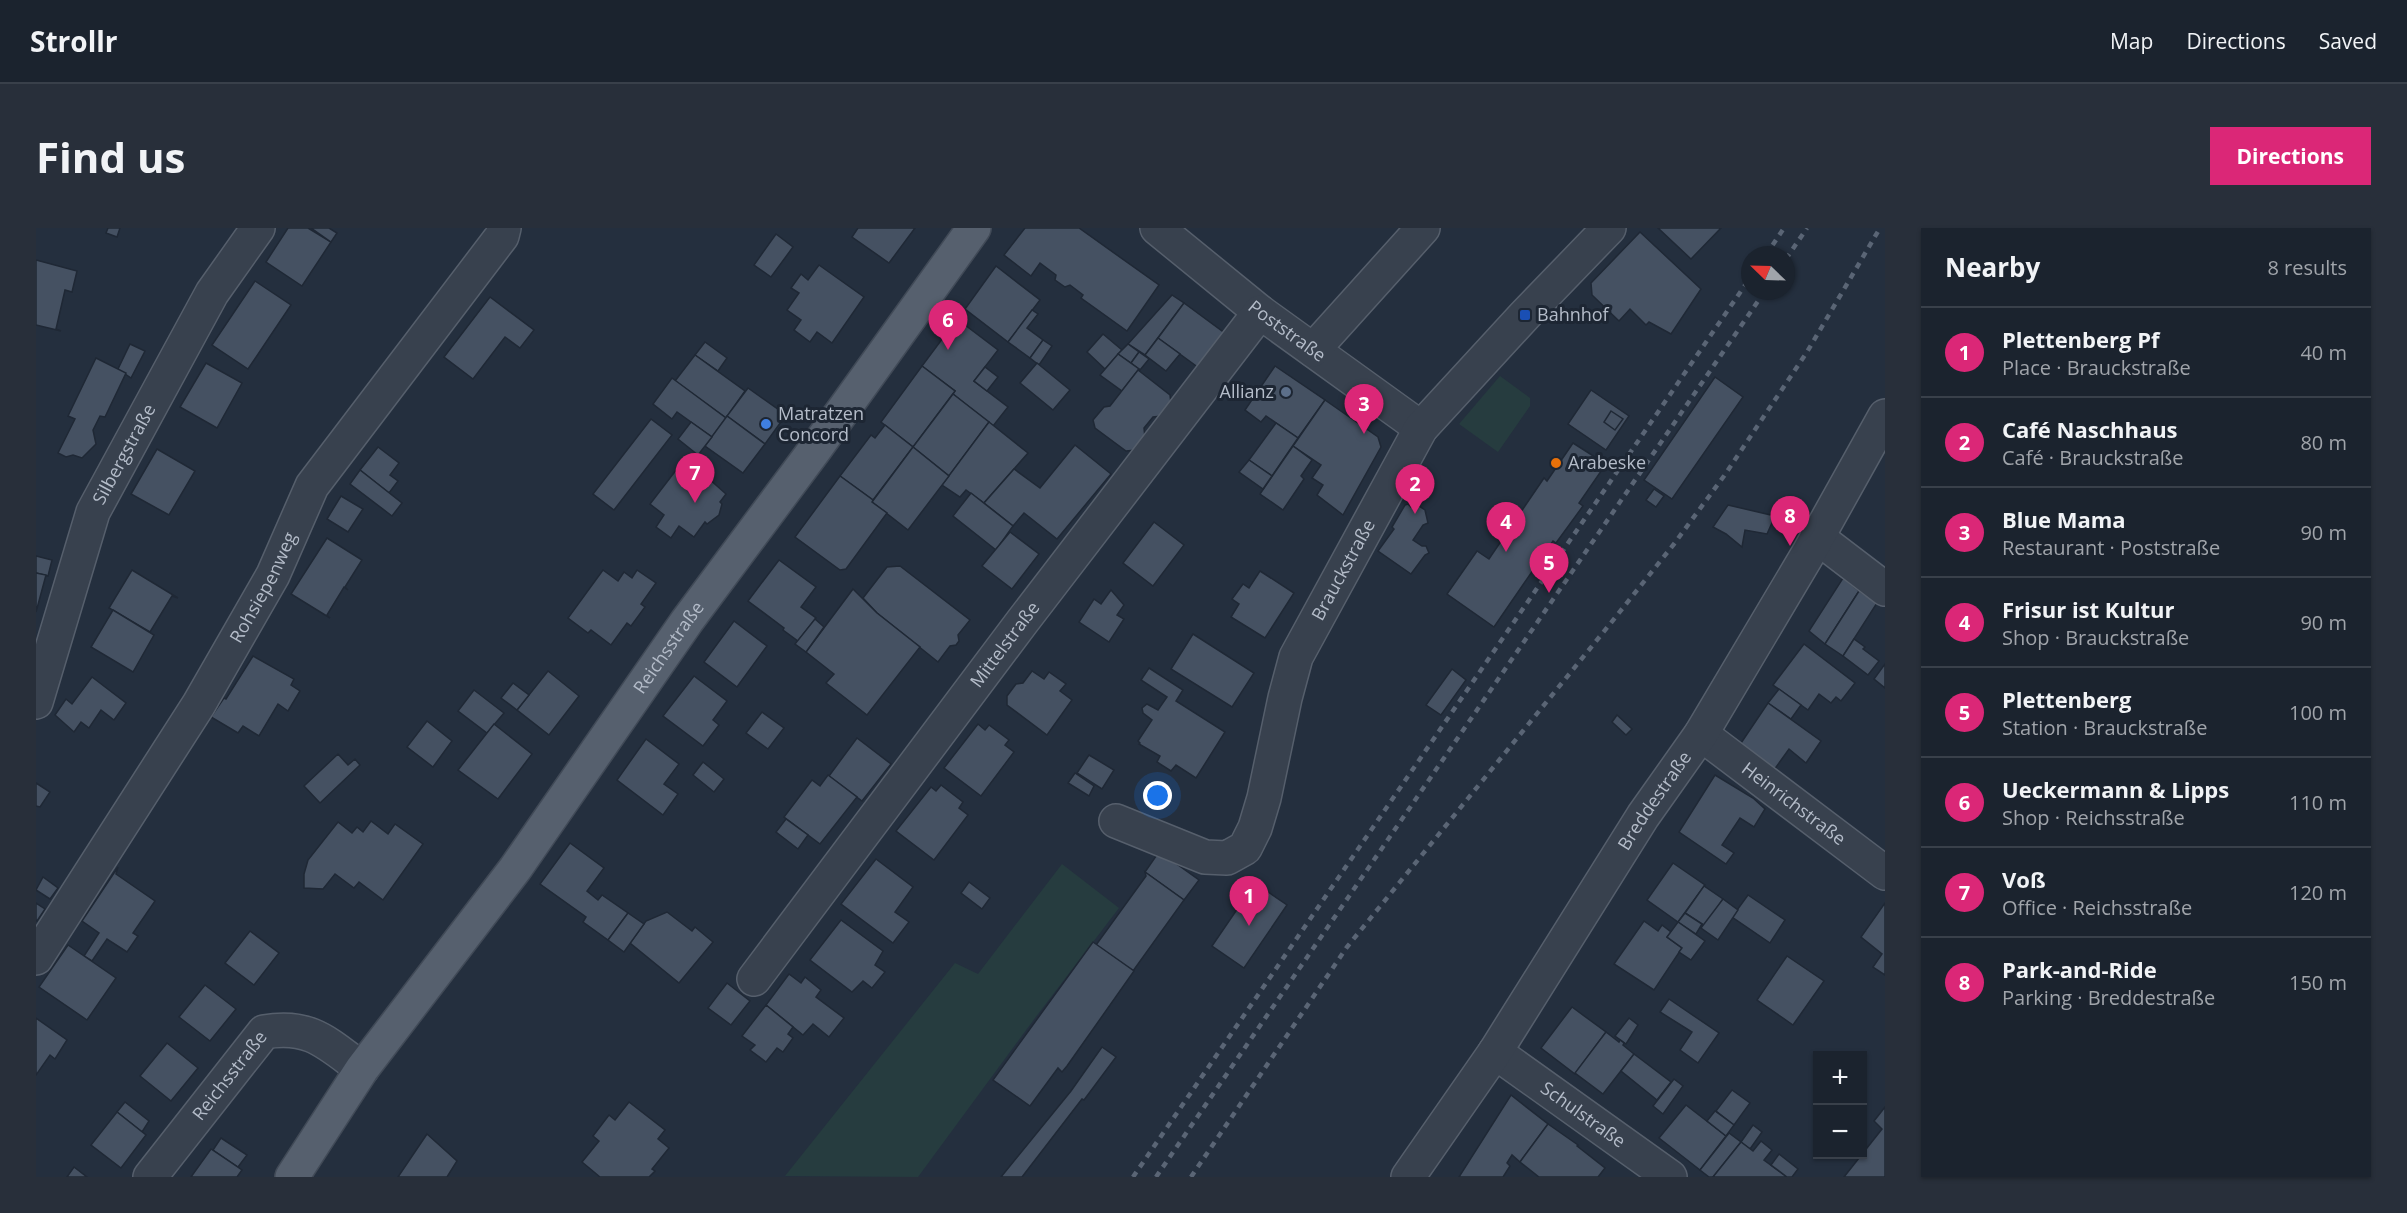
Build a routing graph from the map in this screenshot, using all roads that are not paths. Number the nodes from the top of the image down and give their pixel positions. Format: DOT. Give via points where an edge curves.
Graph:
graph roads {
  1 [pos="258,228"];
  2 [pos="504,228"];
  3 [pos="974,228"];
  4 [pos="1157,228"];
  5 [pos="1423,228"];
  6 [pos="1603,230"];
  7 [pos="1260,312"];
  8 [pos="1313,350"];
  9 [pos="1885,416"];
  10 [pos="1421,428"];
  11 [pos="1817,537"];
  12 [pos="1885,589"];
  13 [pos="36,702"];
  14 [pos="1701,734"];
  15 [pos="1116,821"];
  16 [pos="1885,873"];
  17 [pos="36,958"];
  18 [pos="754,979"];
  19 [pos="1495,1052"];
  20 [pos="362,1069"];
  21 [pos="150,1177"];
  22 [pos="292,1177"];
  23 [pos="1408,1177"];
  24 [pos="1670,1177"];
  1 -- 13 [label="street, Silbergstraße" via="212,293 93,512"];
  2 -- 17 [label="street, Rohsiepenweg" via="502,236 312,486 273,575 199,704"];
  3 -- 20 [label="main road, Reichsstraße" via="687,621 515,869"];
  4 -- 7 [label="street, Poststraße"];
  5 -- 8 [label="street"];
  6 -- 10 [label="street, Brauckstraße"];
  7 -- 8 [label="street, Poststraße"];
  7 -- 18 [label="street, Mittelstraße"];
  8 -- 10 [label="street, Poststraße"];
  9 -- 11 [label="street, Breddestraße"];
  10 -- 15 [label="street, Brauckstraße" via="1296,657 1264,798 1245,848 1227,858 1205,857"];
  11 -- 12 [label="street"];
  11 -- 14 [label="street, Breddestraße"];
  14 -- 16 [label="street, Heinrichstraße"];
  14 -- 19 [label="street, Breddestraße" via="1644,816"];
  19 -- 23 [label="street, Breddestraße"];
  19 -- 24 [label="street, Schulstraße"];
  20 -- 21 [label="street, Reichsstraße" via="319,1037 283,1029 264,1032"];
  20 -- 22 [label="main road, Reichsstraße"];
}
